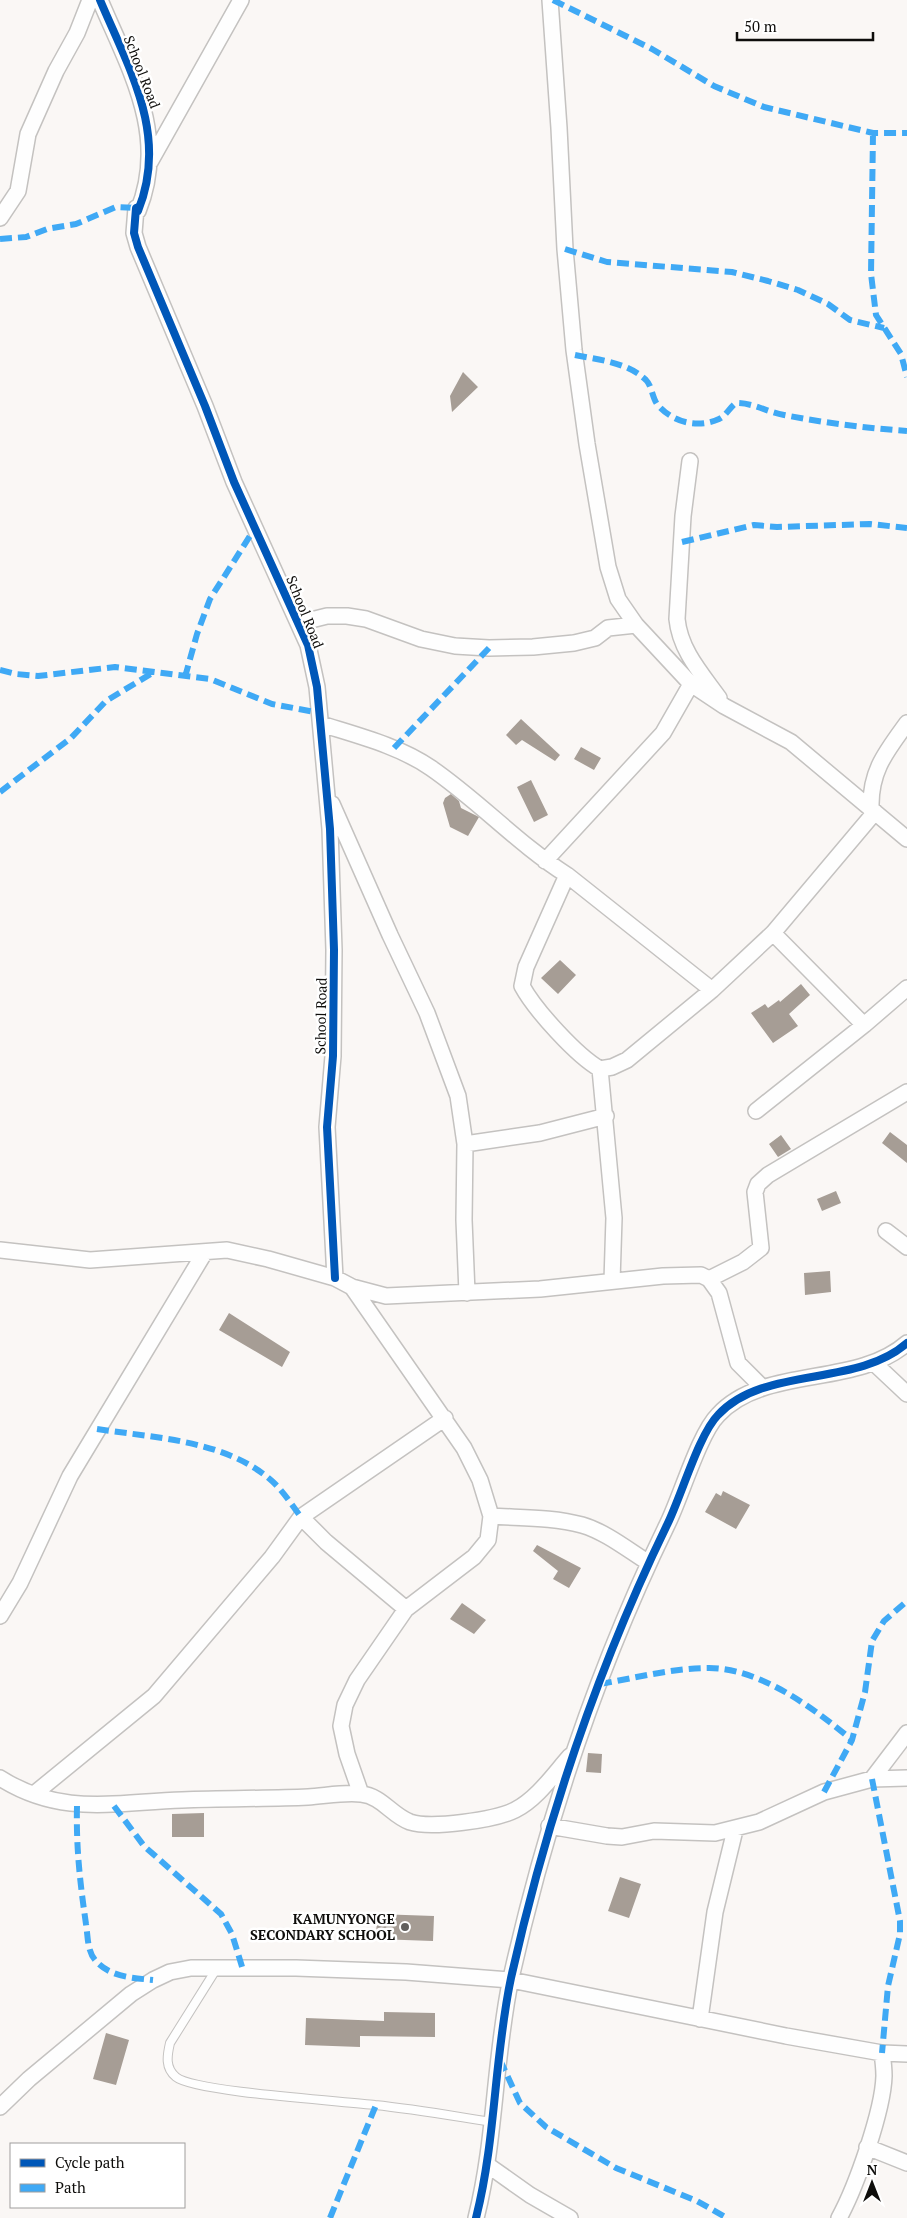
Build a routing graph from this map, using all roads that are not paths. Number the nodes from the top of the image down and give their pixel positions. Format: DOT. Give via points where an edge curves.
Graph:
graph roads {
  1 [pos="90,0"];
  2 [pos="100,0"];
  3 [pos="241,0"];
  4 [pos="550,0"];
  5 [pos="148,164"];
  6 [pos="0,218"];
  7 [pos="690,461"];
  8 [pos="299,623"];
  9 [pos="636,625"];
  10 [pos="691,684"];
  11 [pos="724,706"];
  12 [pos="907,723"];
  13 [pos="322,724"];
  14 [pos="326,790"];
  15 [pos="873,810"];
  16 [pos="907,840"];
  17 [pos="545,861"];
  18 [pos="567,875"];
  19 [pos="773,933"];
  20 [pos="907,988"];
  21 [pos="712,990"];
  22 [pos="864,1025"];
  23 [pos="600,1069"];
  24 [pos="904,1099"];
  25 [pos="756,1111"];
  26 [pos="606,1116"];
  27 [pos="465,1144"];
  28 [pos="886,1232"];
  29 [pos="907,1247"];
  30 [pos="0,1250"];
  31 [pos="205,1252"];
  32 [pos="335,1278"];
  33 [pos="709,1279"];
  34 [pos="612,1281"];
  35 [pos="352,1288"];
  36 [pos="466,1293"];
  37 [pos="907,1343"];
  38 [pos="874,1363"];
  39 [pos="763,1388"];
  40 [pos="907,1394"];
  41 [pos="445,1418"];
  42 [pos="491,1516"];
  43 [pos="302,1517"];
  44 [pos="649,1563"];
  45 [pos="406,1609"];
  46 [pos="0,1616"];
  47 [pos="907,1732"];
  48 [pos="573,1753"];
  49 [pos="0,1778"];
  50 [pos="907,1778"];
  51 [pos="872,1780"];
  52 [pos="34,1794"];
  53 [pos="361,1794"];
  54 [pos="550,1826"];
  55 [pos="734,1830"];
  56 [pos="217,1968"];
  57 [pos="511,1980"];
  58 [pos="700,2019"];
  59 [pos="882,2053"];
  60 [pos="907,2055"];
  61 [pos="884,2076"];
  62 [pos="0,2107"];
  63 [pos="492,2122"];
  64 [pos="867,2147"];
  65 [pos="907,2163"];
  66 [pos="489,2166"];
  67 [pos="476,2218"];
  68 [pos="570,2218"];
  69 [pos="839,2218"];
  1 -- 6 [label="street" via="28,134 18,191"];
  2 -- 5 [label="street, School Road" via="145,111 150,137"];
  3 -- 5 [label="street"];
  4 -- 9 [label="street" via="565,249 584,424 608,567 618,599"];
  5 -- 8 [label="street, School Road" via="148,182 138,211 136,208 134,233 138,247 234,482"];
  7 -- 11 [label="street" via="683,516 677,619 679,635 685,650"];
  8 -- 9 [label="street" via="327,616 347,616 366,619 421,639 489,648 574,643 595,638 608,628"];
  8 -- 13 [label="street, School Road" via="308,645"];
  9 -- 10 [label="street"];
  10 -- 11 [label="street"];
  10 -- 17 [label="street" via="663,733"];
  11 -- 15 [label="street" via="790,742"];
  12 -- 15 [label="street" via="875,773 870,792"];
  13 -- 14 [label="street, School Road"];
  13 -- 17 [label="street" via="394,748 430,768"];
  14 -- 27 [label="street" via="427,1013 458,1096"];
  14 -- 32 [label="street, School Road" via="334,950 333,1056 327,1127"];
  15 -- 16 [label="street"];
  15 -- 19 [label="street"];
  17 -- 18 [label="street"];
  18 -- 21 [label="street"];
  18 -- 23 [label="street" via="526,967 522,986 589,1063"];
  19 -- 21 [label="street"];
  19 -- 22 [label="street"];
  20 -- 22 [label="street"];
  21 -- 23 [label="street" via="627,1060"];
  22 -- 25 [label="street"];
  23 -- 26 [label="street"];
  24 -- 33 [label="street" via="768,1175 758,1184 755,1192 761,1248 743,1262"];
  26 -- 27 [label="street" via="540,1133"];
  26 -- 34 [label="street" via="614,1218"];
  27 -- 36 [label="street"];
  28 -- 29 [label="street"];
  30 -- 31 [label="street" via="90,1260"];
  31 -- 32 [label="street" via="227,1250"];
  31 -- 46 [label="street" via="74,1468 20,1583"];
  32 -- 35 [label="street"];
  33 -- 34 [label="street" via="701,1274 688,1274"];
  33 -- 39 [label="street" via="719,1293 738,1363"];
  34 -- 36 [label="street"];
  35 -- 36 [label="street" via="386,1296"];
  35 -- 41 [label="street"];
  37 -- 38 [label="street" via="897,1352"];
  38 -- 39 [label="street"];
  38 -- 40 [label="street"];
  39 -- 44 [label="street" via="734,1400 716,1416"];
  41 -- 42 [label="street" via="480,1480"];
  41 -- 43 [label="street"];
  42 -- 44 [label="street" via="583,1525"];
  42 -- 45 [label="street" via="488,1540 474,1557"];
  43 -- 45 [label="street" via="326,1542"];
  43 -- 52 [label="street" via="154,1696"];
  44 -- 48 [label="street" via="622,1622"];
  45 -- 53 [label="street" via="357,1680 345,1705 341,1726"];
  47 -- 51 [label="street"];
  48 -- 53 [label="street" via="531,1798 515,1810 458,1823 410,1822 369,1794"];
  48 -- 54 [label="street"];
  49 -- 52 [label="street"];
  50 -- 51 [label="street"];
  51 -- 55 [label="street" via="824,1792"];
  52 -- 53 [label="street" via="77,1806"];
  54 -- 55 [label="street" via="622,1837 654,1831 714,1833"];
  54 -- 57 [label="street"];
  55 -- 58 [label="street" via="715,1912"];
  56 -- 57 [label="street" via="406,1972"];
  56 -- 62 [label="street" via="170,1972 131,1994 29,2078"];
  56 -- 63 [label="lane" via="170,2043 168,2069 178,2079 208,2087 376,2105"];
  57 -- 58 [label="street"];
  57 -- 63 [label="street" via="498,2056"];
  58 -- 59 [label="street"];
  59 -- 60 [label="street"];
  59 -- 61 [label="street"];
  60 -- 61 [label="street"];
  61 -- 64 [label="street"];
  63 -- 66 [label="street"];
  64 -- 65 [label="street"];
  64 -- 69 [label="street"];
  66 -- 67 [label="street"];
  66 -- 68 [label="street"];
}
